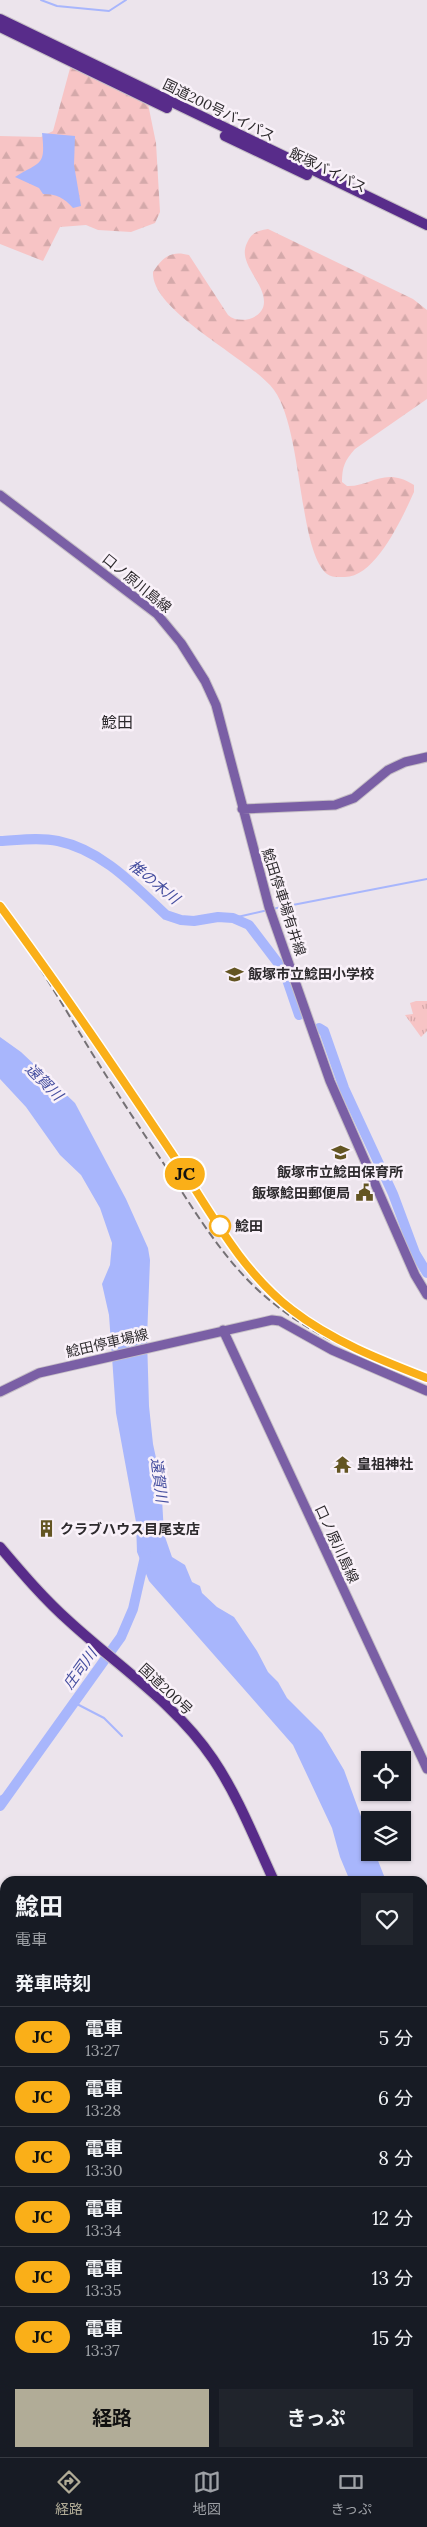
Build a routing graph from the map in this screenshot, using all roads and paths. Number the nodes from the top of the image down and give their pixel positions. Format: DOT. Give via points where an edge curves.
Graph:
graph roads {
  1 [pos="0,19"];
  2 [pos="0,27"];
  3 [pos="427,225"];
  4 [pos="427,233"];
  5 [pos="0,495"];
  6 [pos="427,757"];
  7 [pos="242,809"];
  8 [pos="427,1295"];
  9 [pos="221,1330"];
  10 [pos="427,1391"];
  11 [pos="0,1392"];
  12 [pos="0,1547"];
  13 [pos="427,1769"];
  14 [pos="272,1876"];
  1 -- 3 [label="highway, 国道200号バイパス"];
  2 -- 4 [label="highway, 飯塚バイパス"];
  5 -- 7 [label="main road, 口ノ原川島線" via="157,614 181,643 216,705"];
  6 -- 7 [label="main road" via="404,762 388,770 354,798 335,806"];
  7 -- 8 [label="main road, 鯰田停車場有井線" via="269,906 330,1081 415,1275"];
  9 -- 10 [label="main road" via="280,1321 332,1350"];
  9 -- 11 [label="main road, 鯰田停車場線" via="41,1373"];
  9 -- 13 [label="main road, 口ノ原川島線"];
  12 -- 14 [label="highway, 国道200号" via="38,1592 167,1706 213,1759 239,1805"];
}
